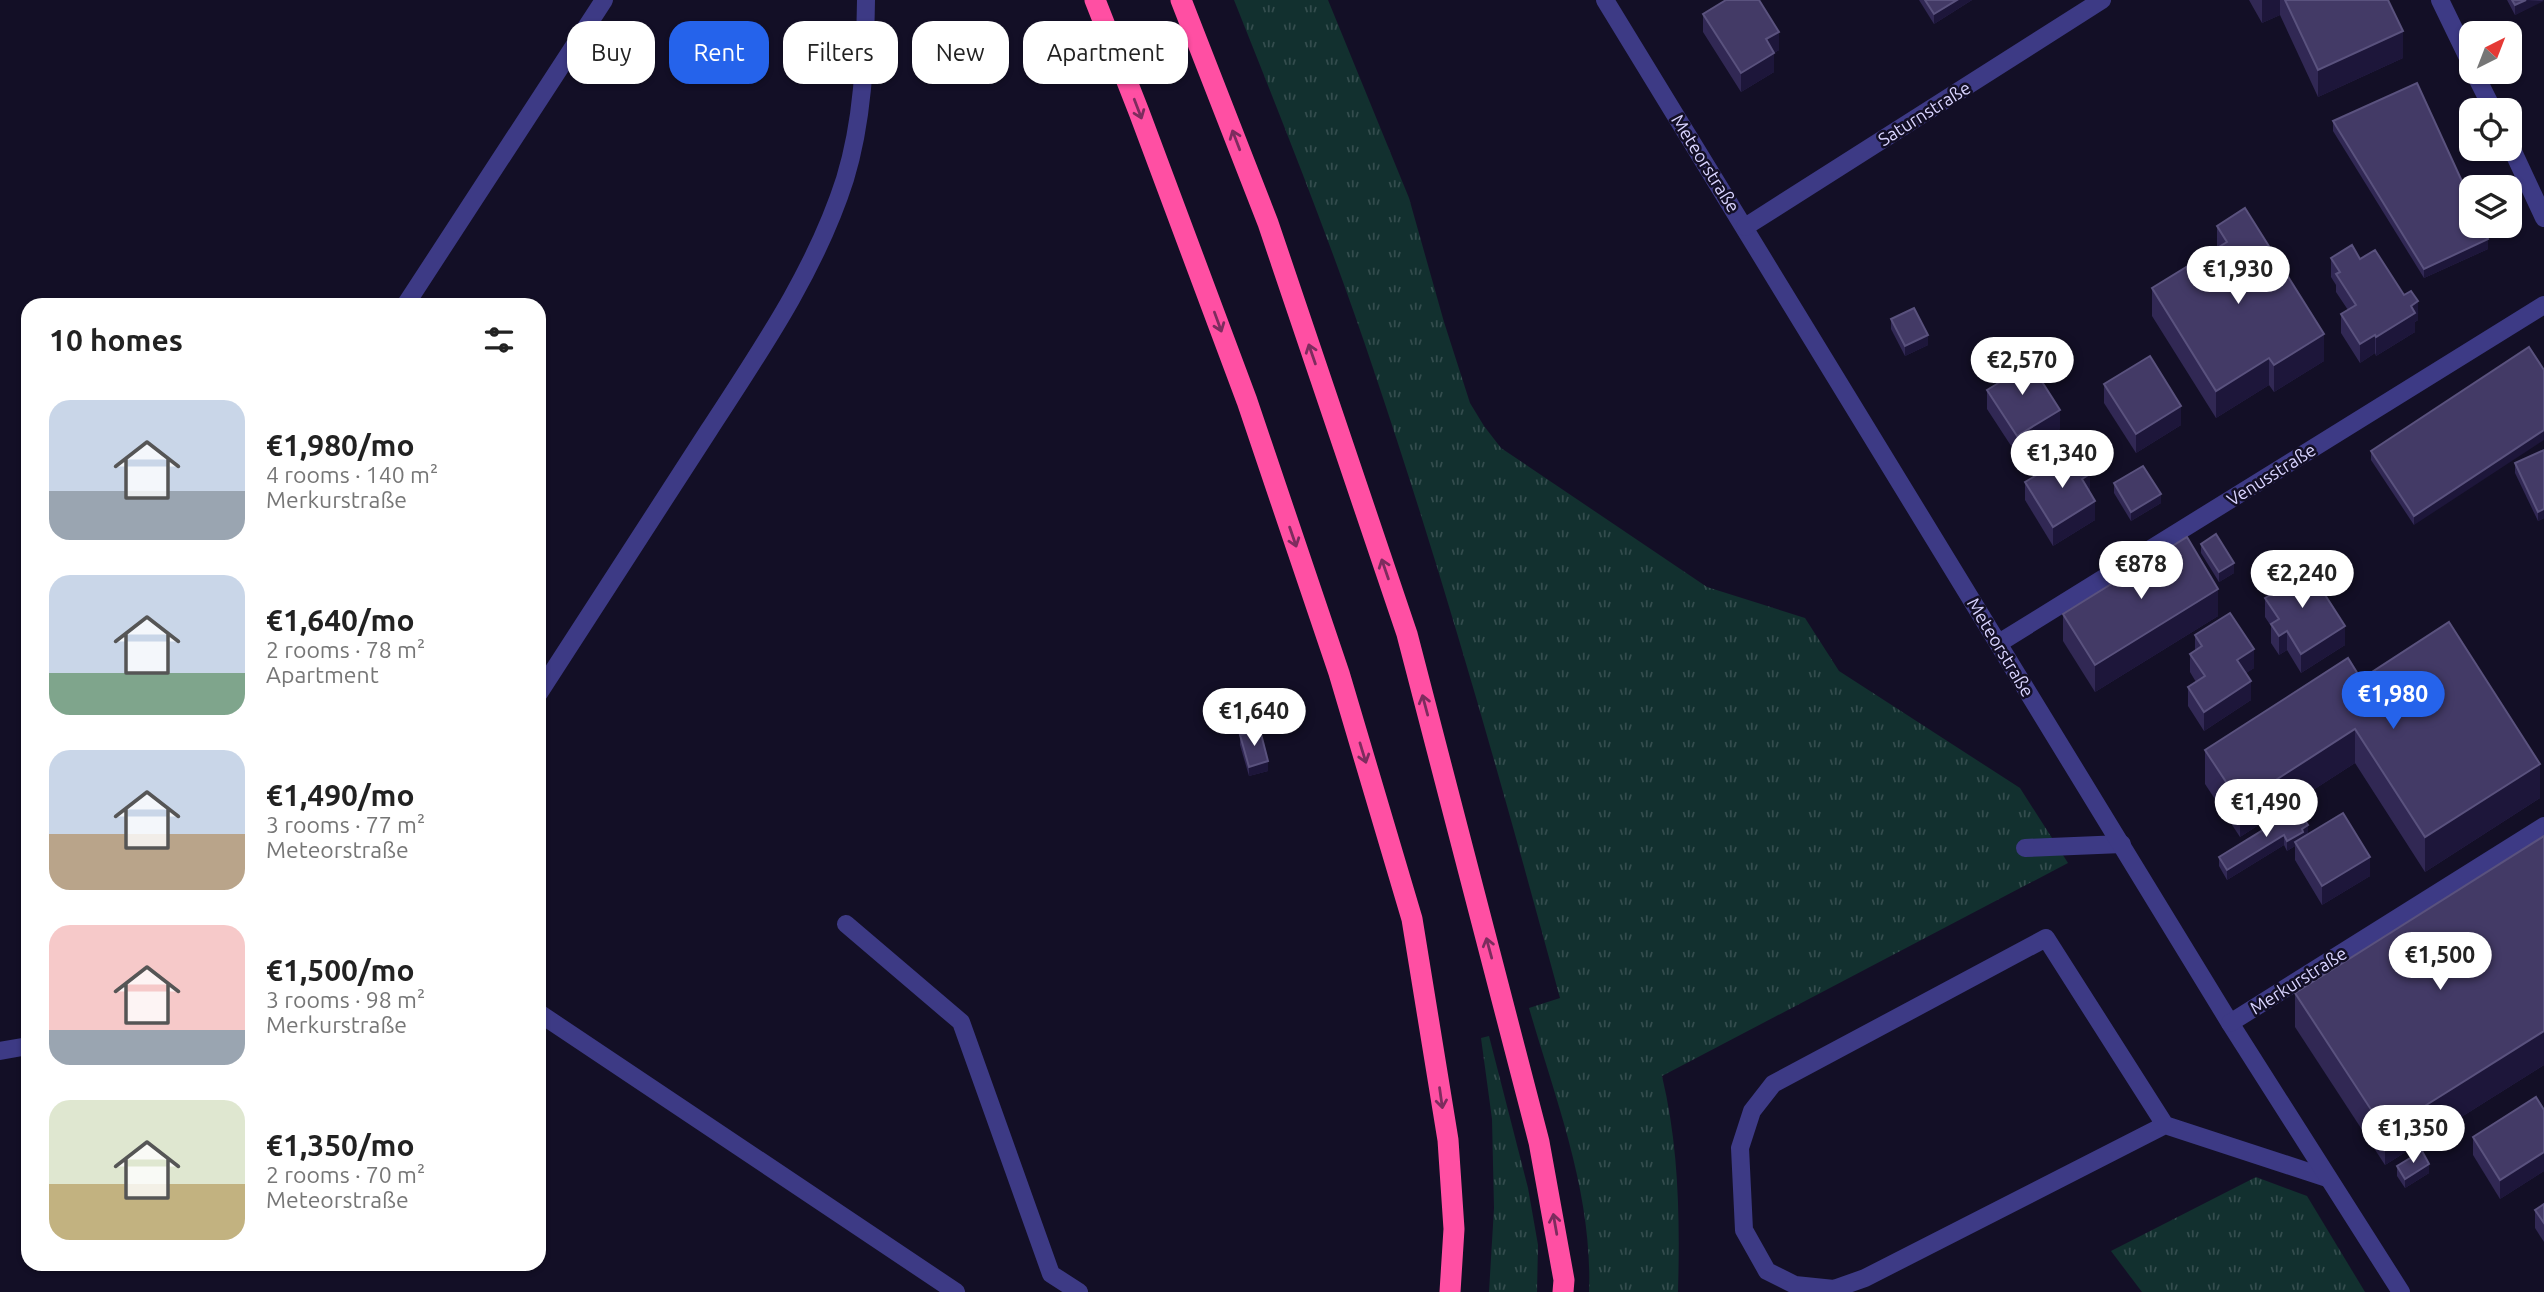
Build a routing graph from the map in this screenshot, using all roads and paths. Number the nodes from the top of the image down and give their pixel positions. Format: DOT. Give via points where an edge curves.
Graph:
graph roads {
  1 [pos="604,0"];
  2 [pos="866,0"];
  3 [pos="1095,0"];
  4 [pos="1181,0"];
  5 [pos="1605,0"];
  6 [pos="2102,0"];
  7 [pos="2440,0"];
  8 [pos="2459,39"];
  9 [pos="2517,161"];
  10 [pos="2544,218"];
  11 [pos="1745,227"];
  12 [pos="410,298"];
  13 [pos="2544,305"];
  14 [pos="1999,643"];
  15 [pos="546,682"];
  16 [pos="2544,826"];
  17 [pos="2122,844"];
  18 [pos="2025,848"];
  19 [pos="846,924"];
  20 [pos="546,1018"];
  21 [pos="2230,1023"];
  22 [pos="21,1047"];
  23 [pos="0,1051"];
  24 [pos="2165,1125"];
  25 [pos="2327,1178"];
  26 [pos="956,1292"];
  27 [pos="1079,1292"];
  28 [pos="1450,1292"];
  29 [pos="1563,1292"];
  30 [pos="2401,1292"];
  1 -- 12 [label="street"];
  2 -- 15 [label="street" via="858,126 845,179 816,252 781,318"];
  3 -- 28 [label="highway, one-way" via="1247,401 1339,673 1412,919 1448,1140 1454,1229"];
  29 -- 4 [label="highway, one-way" via="1539,1142 1407,634 1268,223"];
  5 -- 11 [label="street, Meteorstraße"];
  6 -- 11 [label="street, Saturnstraße"];
  7 -- 8 [label="street"];
  9 -- 10 [label="street"];
  11 -- 14 [label="street, Meteorstraße"];
  13 -- 14 [label="street, Venusstraße"];
  14 -- 17 [label="street, Meteorstraße"];
  16 -- 21 [label="street, Merkurstraße"];
  17 -- 18 [label="street"];
  17 -- 21 [label="street, Meteorstraße"];
  19 -- 27 [label="street" via="961,1023 1051,1274"];
  20 -- 26 [label="street"];
  21 -- 25 [label="street, Meteorstraße"];
  22 -- 23 [label="street"];
  24 -- 24 [label="street" via="2046,938 1773,1084 1752,1111 1740,1148 1744,1230 1768,1271 1795,1285 1834,1289 1865,1278"];
  24 -- 25 [label="street"];
  25 -- 30 [label="street, Meteorstraße"];
}
